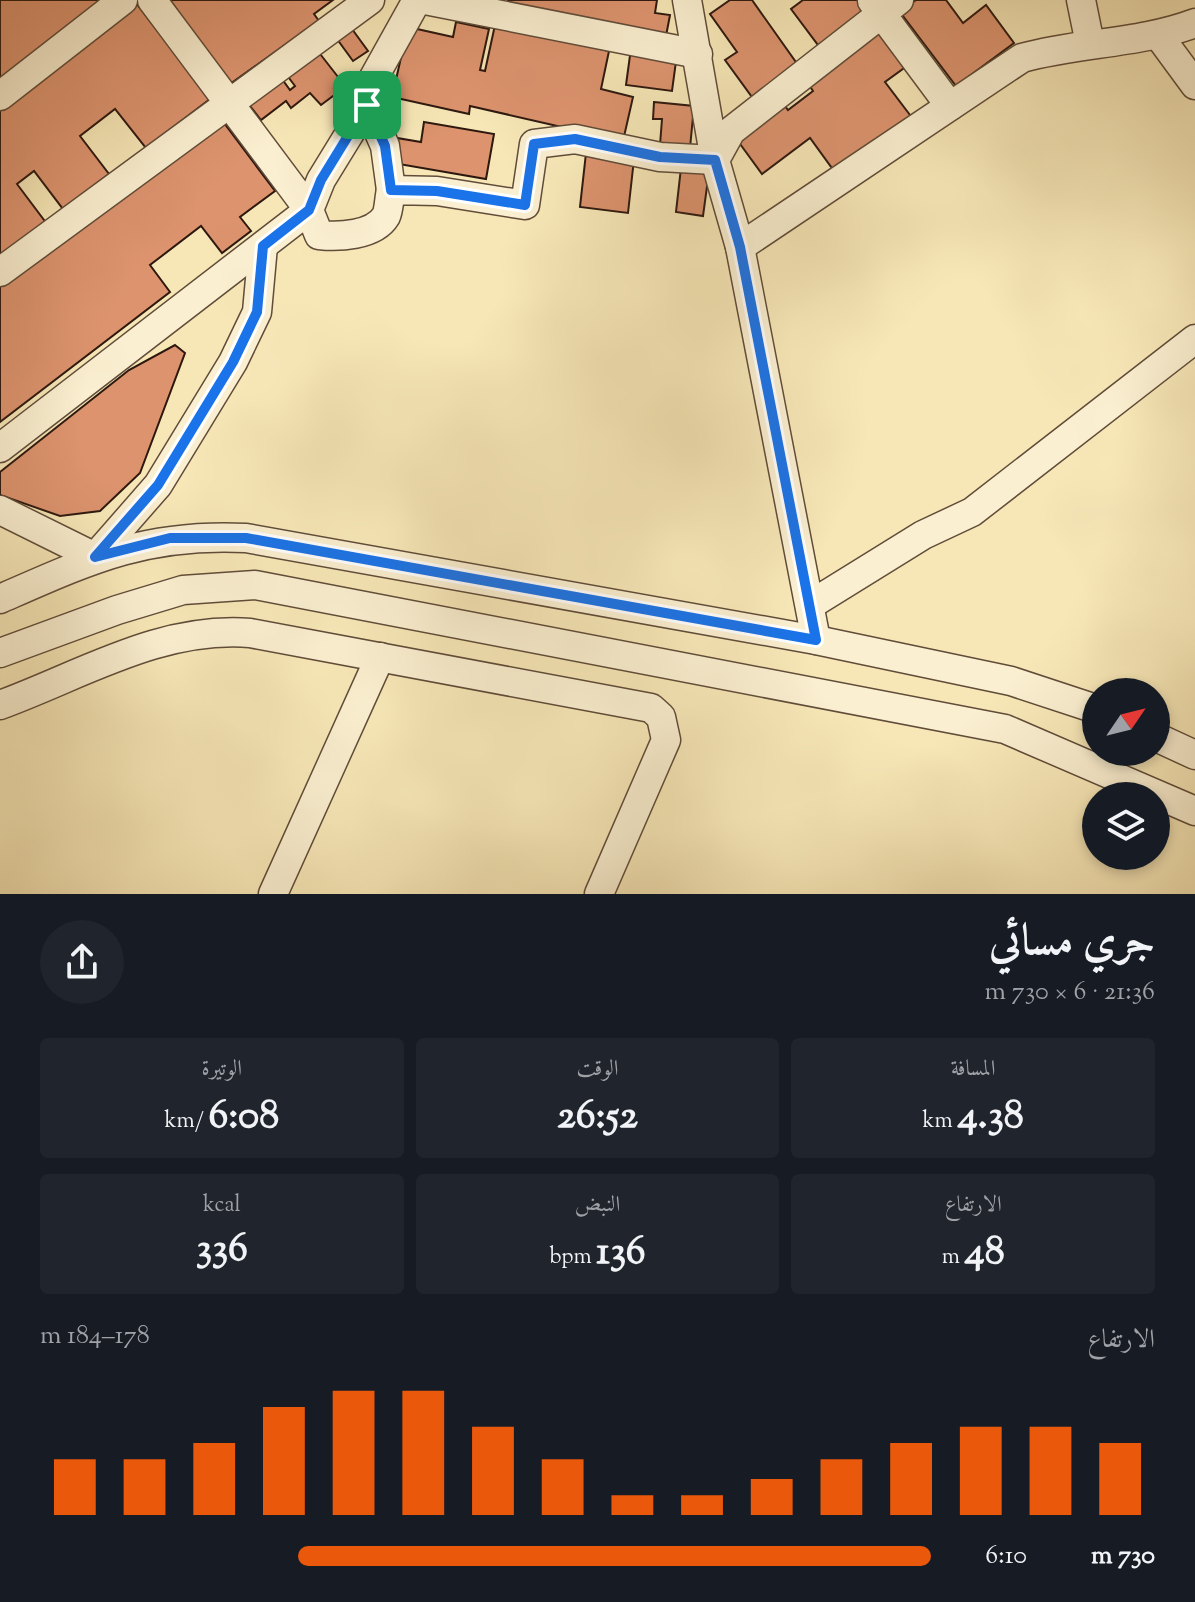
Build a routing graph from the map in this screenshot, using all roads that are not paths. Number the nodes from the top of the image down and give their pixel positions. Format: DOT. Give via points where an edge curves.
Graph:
graph roads {
  1 [pos="123,0"];
  2 [pos="152,0"];
  3 [pos="411,0"];
  4 [pos="417,0"];
  5 [pos="425,0"];
  6 [pos="1081,0"];
  7 [pos="884,4"];
  8 [pos="694,5"];
  9 [pos="361,6"];
  10 [pos="1195,23"];
  11 [pos="1159,36"];
  12 [pos="1090,44"];
  13 [pos="698,54"];
  14 [pos="1195,85"];
  15 [pos="0,96"];
  16 [pos="227,102"];
  17 [pos="367,105"];
  18 [pos="950,106"];
  19 [pos="715,160"];
  20 [pos="391,190"];
  21 [pos="309,210"];
  22 [pos="263,246"];
  23 [pos="740,247"];
  24 [pos="0,272"];
  25 [pos="1195,339"];
  26 [pos="0,448"];
  27 [pos="0,510"];
  28 [pos="95,557"];
  29 [pos="0,599"];
  30 [pos="810,605"];
  31 [pos="816,640"];
  32 [pos="0,653"];
  33 [pos="380,657"];
  34 [pos="1082,704"];
  35 [pos="0,705"];
  36 [pos="1170,743"];
  37 [pos="1195,755"];
  38 [pos="1195,811"];
  39 [pos="276,893"];
  40 [pos="599,894"];
  1 -- 15 [label="street"];
  2 -- 16 [label="street"];
  3 -- 9 [label="street"];
  4 -- 17 [label="street" via="373,79"];
  5 -- 13 [label="street"];
  6 -- 12 [label="street"];
  7 -- 18 [label="street"];
  7 -- 19 [label="street" via="731,131"];
  8 -- 13 [label="street"];
  9 -- 16 [label="street"];
  10 -- 11 [label="street"];
  11 -- 12 [label="street"];
  11 -- 14 [label="street"];
  12 -- 18 [label="street" via="1022,58"];
  13 -- 19 [label="street"];
  16 -- 21 [label="street"];
  16 -- 24 [label="street"];
  17 -- 20 [label="street" via="385,146"];
  17 -- 21 [label="street" via="321,180"];
  18 -- 23 [label="street"];
  19 -- 20 [label="street" via="660,157 575,139 534,144 525,205 437,191"];
  19 -- 23 [label="street"];
  20 -- 21 [label="street" via="386,216 371,229 319,235"];
  21 -- 22 [label="street"];
  22 -- 26 [label="street"];
  22 -- 28 [label="street" via="257,312 233,362 158,485"];
  23 -- 30 [label="street"];
  25 -- 30 [label="street" via="972,512 923,535"];
  27 -- 28 [label="street"];
  28 -- 29 [label="street"];
  28 -- 31 [label="street" via="170,538 246,538"];
  30 -- 31 [label="street"];
  31 -- 34 [label="street" via="1011,681"];
  32 -- 38 [label="street" via="183,590 255,585 1005,729"];
  33 -- 35 [label="street" via="250,633 190,634 154,642"];
  33 -- 39 [label="street"];
  33 -- 40 [label="street" via="651,708 661,717 666,740"];
  36 -- 37 [label="street"];
}
